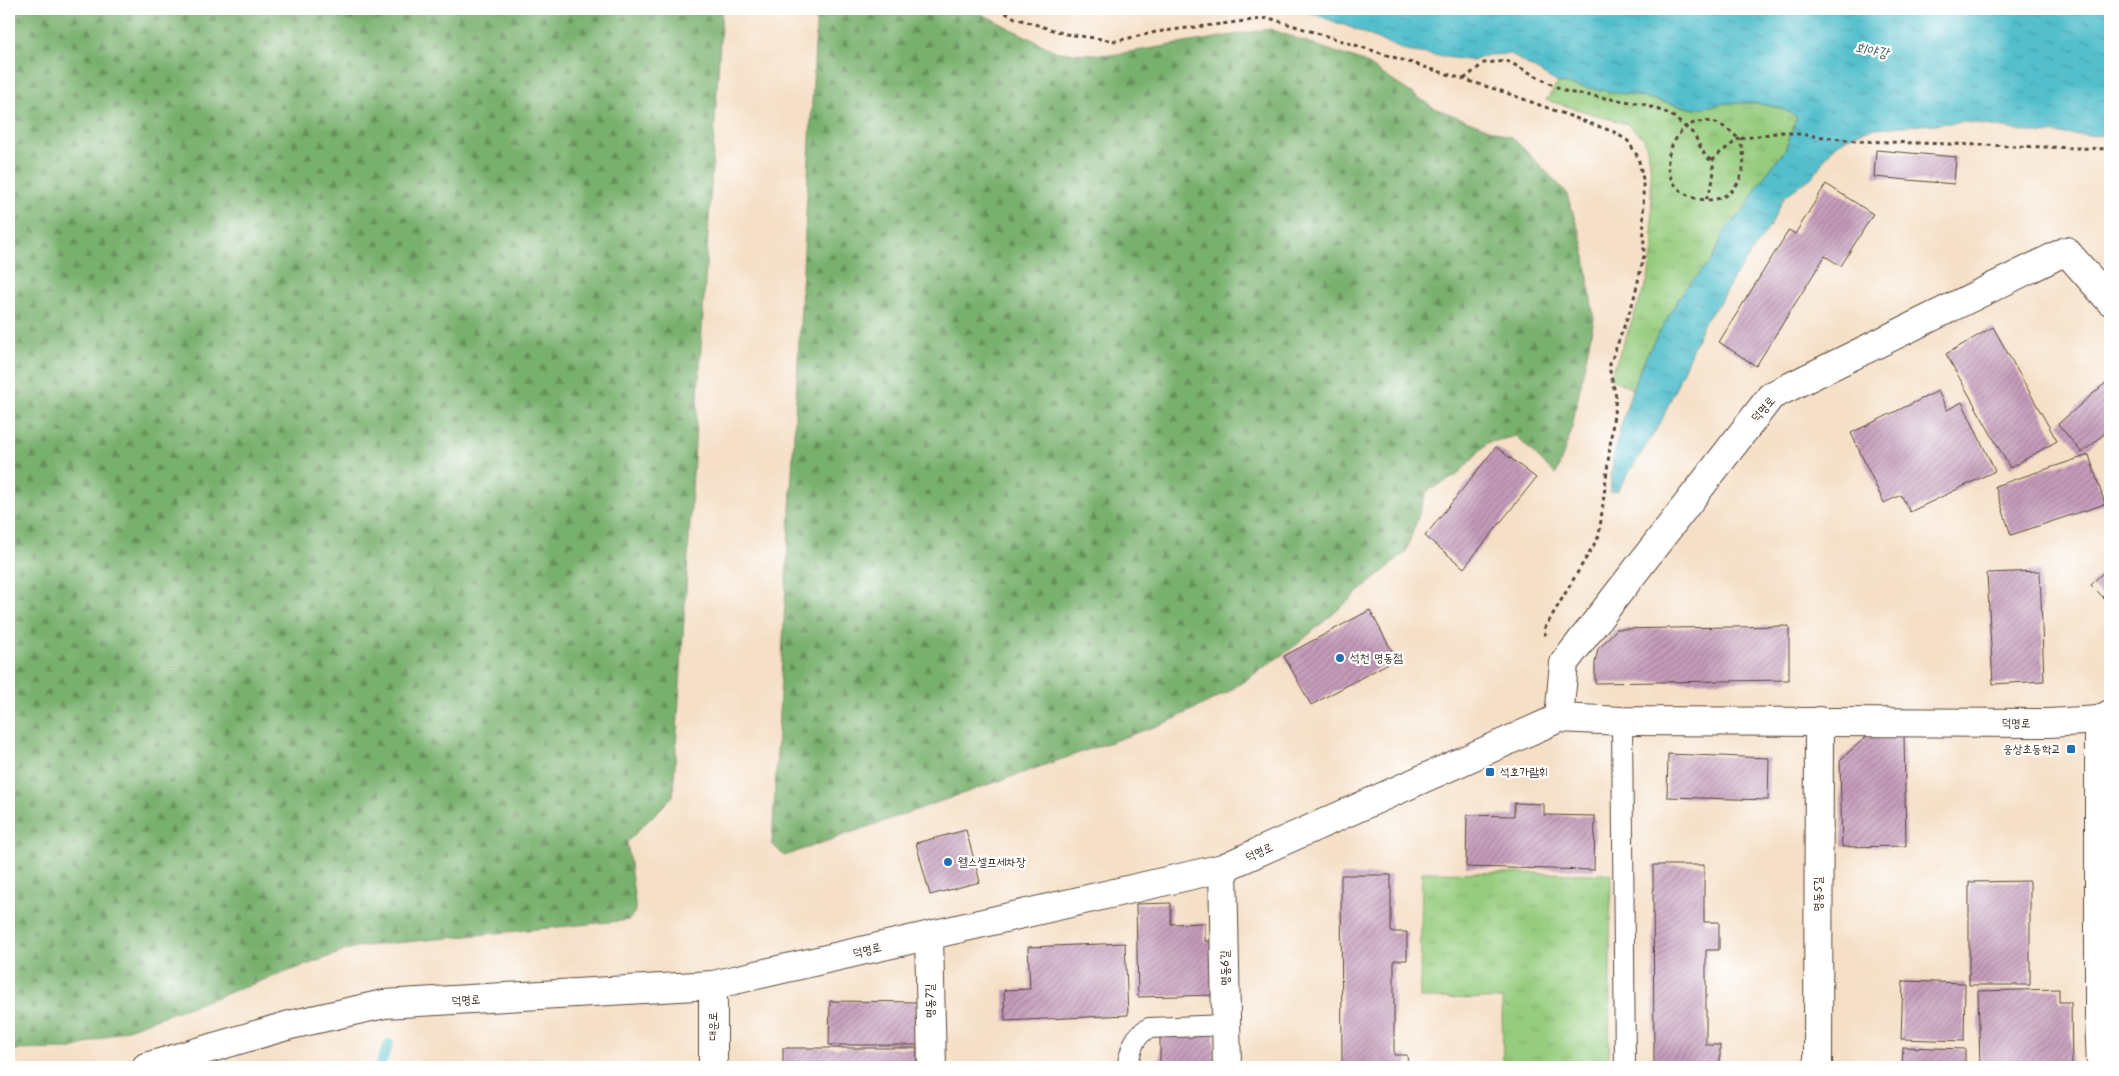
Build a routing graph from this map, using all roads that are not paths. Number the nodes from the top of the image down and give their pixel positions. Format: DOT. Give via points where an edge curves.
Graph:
graph roads {
  1 [pos="2110,300"];
  2 [pos="2105,717"];
  3 [pos="1559,718"];
  4 [pos="1622,721"];
  5 [pos="1819,721"];
  6 [pos="1223,868"];
  7 [pos="929,936"];
  8 [pos="2105,968"];
  9 [pos="713,985"];
  10 [pos="1226,1026"];
  11 [pos="146,1067"];
  12 [pos="713,1067"];
  13 [pos="932,1067"];
  14 [pos="1127,1067"];
  15 [pos="1227,1067"];
  16 [pos="1625,1067"];
  17 [pos="1818,1067"];
  18 [pos="2102,1067"];
  1 -- 3 [label="street, 덕명로" via="2066,251 1771,396 1564,663"];
  2 -- 5 [label="street, 덕명로" via="2049,723"];
  2 -- 8 [label="street"];
  3 -- 4 [label="street, 덕명로"];
  3 -- 6 [label="street, 덕명로"];
  4 -- 5 [label="street, 덕명로"];
  4 -- 16 [label="lane"];
  5 -- 17 [label="street, 명동5길"];
  6 -- 7 [label="street, 덕명로"];
  6 -- 10 [label="street, 명동6길"];
  7 -- 9 [label="street, 덕명로"];
  7 -- 13 [label="street, 명동7길"];
  8 -- 18 [label="street"];
  9 -- 11 [label="street, 덕명로" via="384,1004 290,1025"];
  9 -- 12 [label="street, 대운로"];
  10 -- 14 [label="lane" via="1149,1028 1140,1032 1131,1047"];
  10 -- 15 [label="street, 명동6길"];
}
